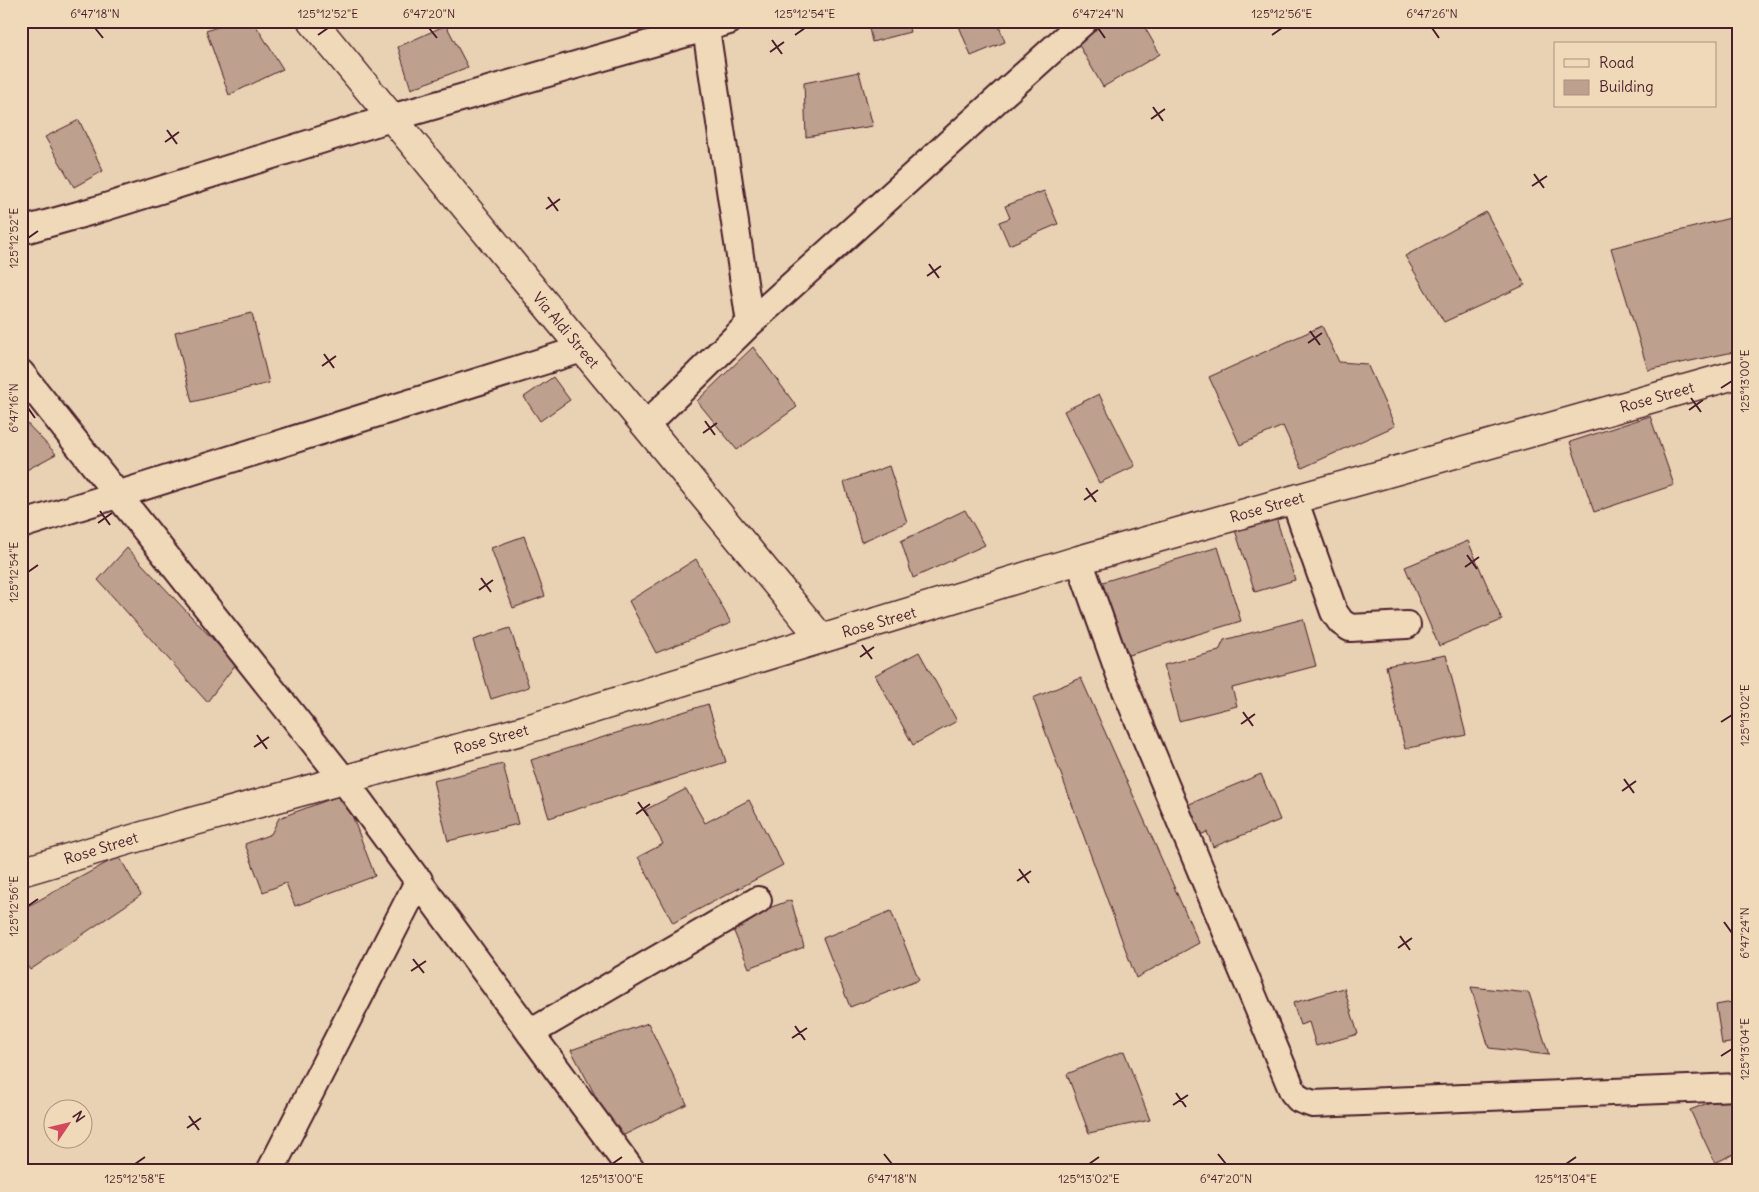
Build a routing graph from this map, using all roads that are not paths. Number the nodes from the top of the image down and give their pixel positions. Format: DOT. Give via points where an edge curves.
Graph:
graph roads {
  1 [pos="312,21"];
  2 [pos="1084,21"];
  3 [pos="718,25"];
  4 [pos="651,32"];
  5 [pos="391,118"];
  6 [pos="21,230"];
  7 [pos="750,323"];
  8 [pos="582,349"];
  9 [pos="21,373"];
  10 [pos="1738,374"];
  11 [pos="646,425"];
  12 [pos="118,496"];
  13 [pos="1294,499"];
  14 [pos="21,525"];
  15 [pos="1079,560"];
  16 [pos="1407,625"];
  17 [pos="821,638"];
  18 [pos="343,779"];
  19 [pos="21,872"];
  20 [pos="418,880"];
  21 [pos="758,900"];
  22 [pos="530,1033"];
  23 [pos="1738,1088"];
  24 [pos="270,1171"];
  25 [pos="632,1171"];
  1 -- 5 [label="street, Via Aldi Street"];
  2 -- 7 [label="street"];
  3 -- 4 [label="street"];
  3 -- 7 [label="street"];
  4 -- 5 [label="street"];
  5 -- 6 [label="street" via="106,207"];
  5 -- 8 [label="street, Via Aldi Street"];
  7 -- 11 [label="street"];
  8 -- 11 [label="street, Via Aldi Street"];
  8 -- 12 [label="street"];
  9 -- 12 [label="street"];
  10 -- 13 [label="street, Rose Street"];
  11 -- 17 [label="street, Via Aldi Street"];
  12 -- 14 [label="street"];
  12 -- 18 [label="street"];
  13 -- 15 [label="street, Rose Street"];
  13 -- 16 [label="street" via="1334,612 1341,622 1350,628"];
  15 -- 17 [label="street, Rose Street"];
  15 -- 23 [label="street" via="1122,681 1298,1099 1313,1104"];
  17 -- 18 [label="street, Rose Street" via="524,730"];
  18 -- 19 [label="street, Rose Street"];
  18 -- 20 [label="street"];
  20 -- 22 [label="street"];
  20 -- 24 [label="street"];
  21 -- 22 [label="street"];
  22 -- 25 [label="street"];
}
